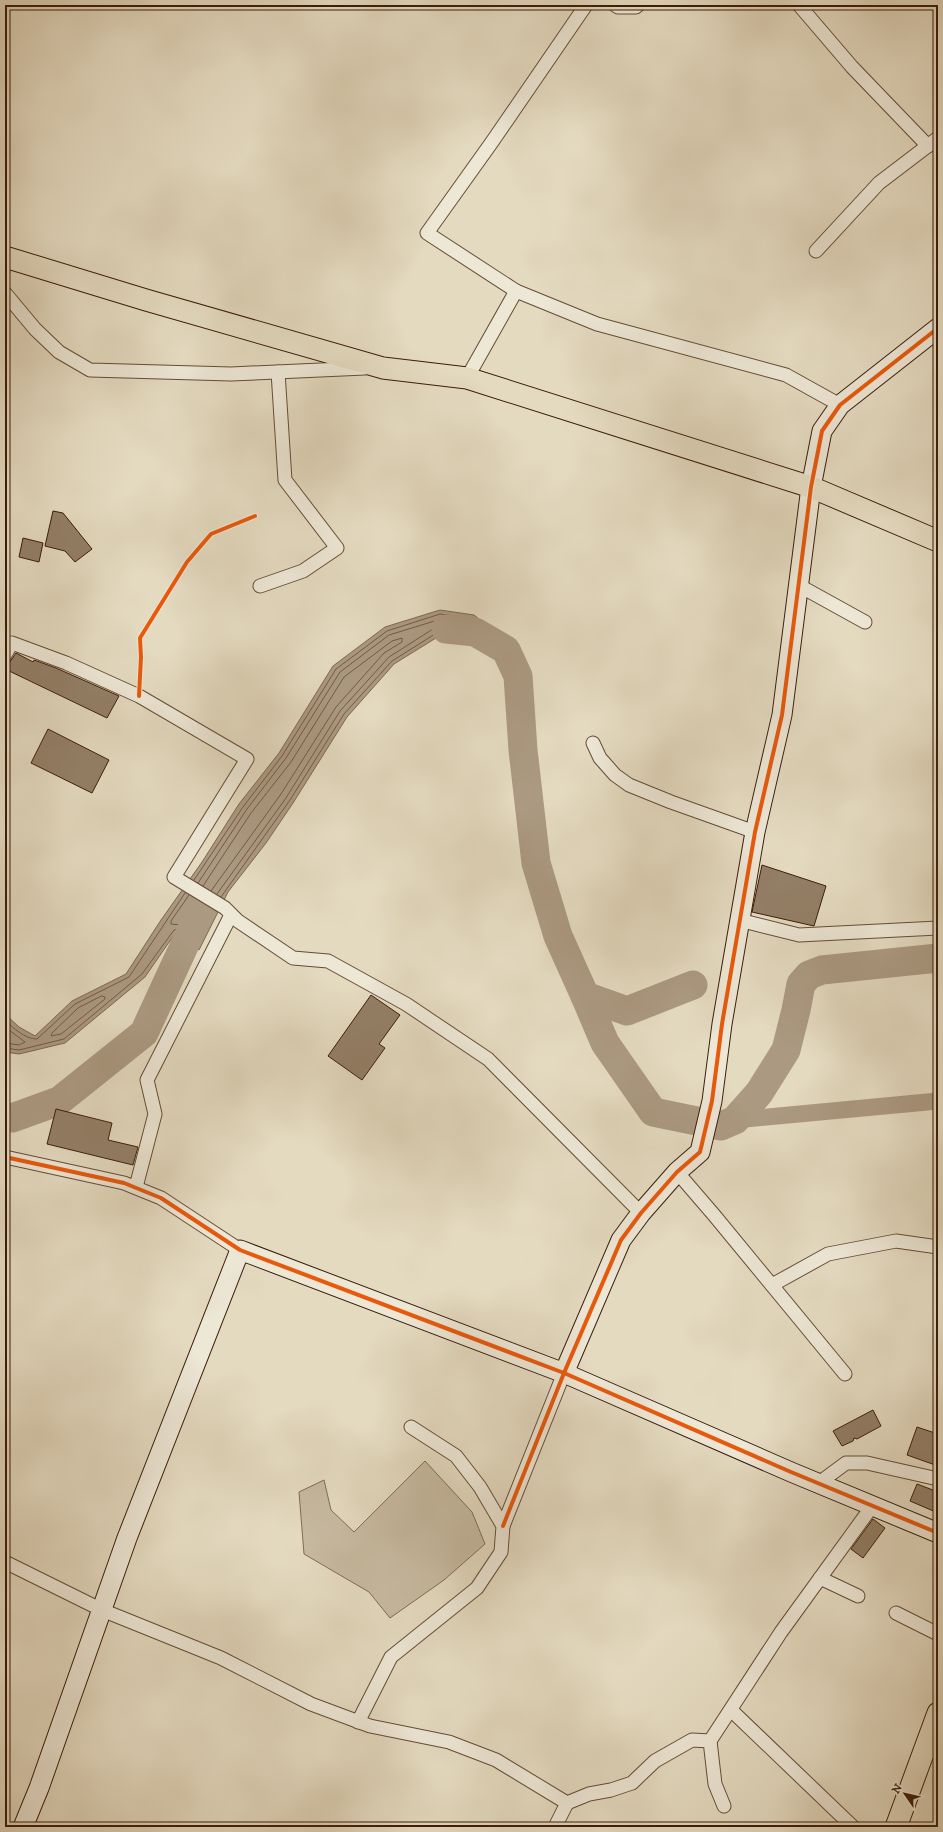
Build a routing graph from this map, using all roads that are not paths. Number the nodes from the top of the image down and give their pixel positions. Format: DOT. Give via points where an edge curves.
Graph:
graph roads {
  1 [pos="586,5"];
  2 [pos="615,5"];
  3 [pos="638,5"];
  4 [pos="802,6"];
  5 [pos="933,142"];
  6 [pos="816,251"];
  7 [pos="5,257"];
  8 [pos="516,291"];
  9 [pos="5,293"];
  10 [pos="938,328"];
  11 [pos="383,368"];
  12 [pos="278,372"];
  13 [pos="467,378"];
  14 [pos="840,405"];
  15 [pos="811,487"];
  16 [pos="938,541"];
  17 [pos="798,585"];
  18 [pos="260,586"];
  19 [pos="865,622"];
  20 [pos="5,655"];
  21 [pos="592,743"];
  22 [pos="755,832"];
  23 [pos="228,912"];
  24 [pos="739,920"];
  25 [pos="938,928"];
  26 [pos="5,1157"];
  27 [pos="677,1172"];
  28 [pos="136,1187"];
  29 [pos="641,1213"];
  30 [pos="938,1247"];
  31 [pos="240,1250"];
  32 [pos="772,1285"];
  33 [pos="564,1373"];
  34 [pos="845,1374"];
  35 [pos="411,1427"];
  36 [pos="938,1479"];
  37 [pos="819,1483"];
  38 [pos="873,1505"];
  39 [pos="503,1526"];
  40 [pos="938,1533"];
  41 [pos="5,1562"];
  42 [pos="820,1578"];
  43 [pos="858,1596"];
  44 [pos="102,1610"];
  45 [pos="896,1613"];
  46 [pos="938,1634"];
  47 [pos="731,1710"];
  48 [pos="938,1713"];
  49 [pos="358,1722"];
  50 [pos="710,1741"];
  51 [pos="567,1803"];
  52 [pos="724,1806"];
  53 [pos="23,1827"];
  54 [pos="555,1827"];
  55 [pos="853,1827"];
  56 [pos="896,1827"];
  1 -- 8 [label="street" via="427,233"];
  2 -- 3 [label="street"];
  4 -- 5 [label="street" via="852,67"];
  5 -- 6 [label="street" via="879,183"];
  7 -- 11 [label="main road"];
  8 -- 13 [label="street"];
  8 -- 14 [label="street" via="597,324 786,375"];
  9 -- 12 [label="street" via="35,329 59,352 90,370 231,374"];
  10 -- 14 [label="street"];
  11 -- 12 [label="street"];
  11 -- 13 [label="main road"];
  12 -- 18 [label="street" via="286,480 337,548 304,571"];
  13 -- 15 [label="main road"];
  14 -- 15 [label="street" via="822,432"];
  15 -- 16 [label="main road"];
  15 -- 17 [label="street"];
  17 -- 19 [label="street"];
  17 -- 22 [label="street" via="782,715"];
  20 -- 23 [label="street" via="12,643 66,663 139,696 247,759 174,877"];
  21 -- 22 [label="street" via="614,775 630,786"];
  22 -- 24 [label="street"];
  23 -- 28 [label="street" via="147,1080 156,1114"];
  23 -- 29 [label="street" via="293,958 328,961 399,1000 488,1059"];
  24 -- 25 [label="street" via="799,935"];
  24 -- 27 [label="street" via="712,1102 700,1152"];
  26 -- 28 [label="street"];
  27 -- 29 [label="street"];
  27 -- 32 [label="street"];
  28 -- 31 [label="street" via="161,1198"];
  29 -- 33 [label="street" via="621,1240"];
  30 -- 32 [label="street" via="896,1241 828,1254"];
  31 -- 33 [label="street"];
  31 -- 44 [label="street" via="127,1538"];
  32 -- 34 [label="street"];
  33 -- 37 [label="street"];
  33 -- 39 [label="street"];
  35 -- 39 [label="street" via="456,1456 480,1487"];
  36 -- 37 [label="street" via="867,1462 846,1463"];
  37 -- 38 [label="street"];
  38 -- 40 [label="street"];
  38 -- 42 [label="street"];
  39 -- 49 [label="street" via="501,1552 477,1588 391,1657"];
  41 -- 44 [label="street"];
  42 -- 43 [label="street"];
  42 -- 47 [label="street" via="781,1632"];
  44 -- 49 [label="street" via="221,1658 311,1704"];
  44 -- 53 [label="street"];
  45 -- 46 [label="street"];
  47 -- 50 [label="street"];
  47 -- 55 [label="street"];
  48 -- 56 [label="main road"];
  49 -- 51 [label="street" via="449,1742 496,1760"];
  50 -- 51 [label="street" via="692,1740 655,1761 632,1783 589,1794"];
  50 -- 52 [label="street" via="715,1784"];
  51 -- 54 [label="street"];
}
